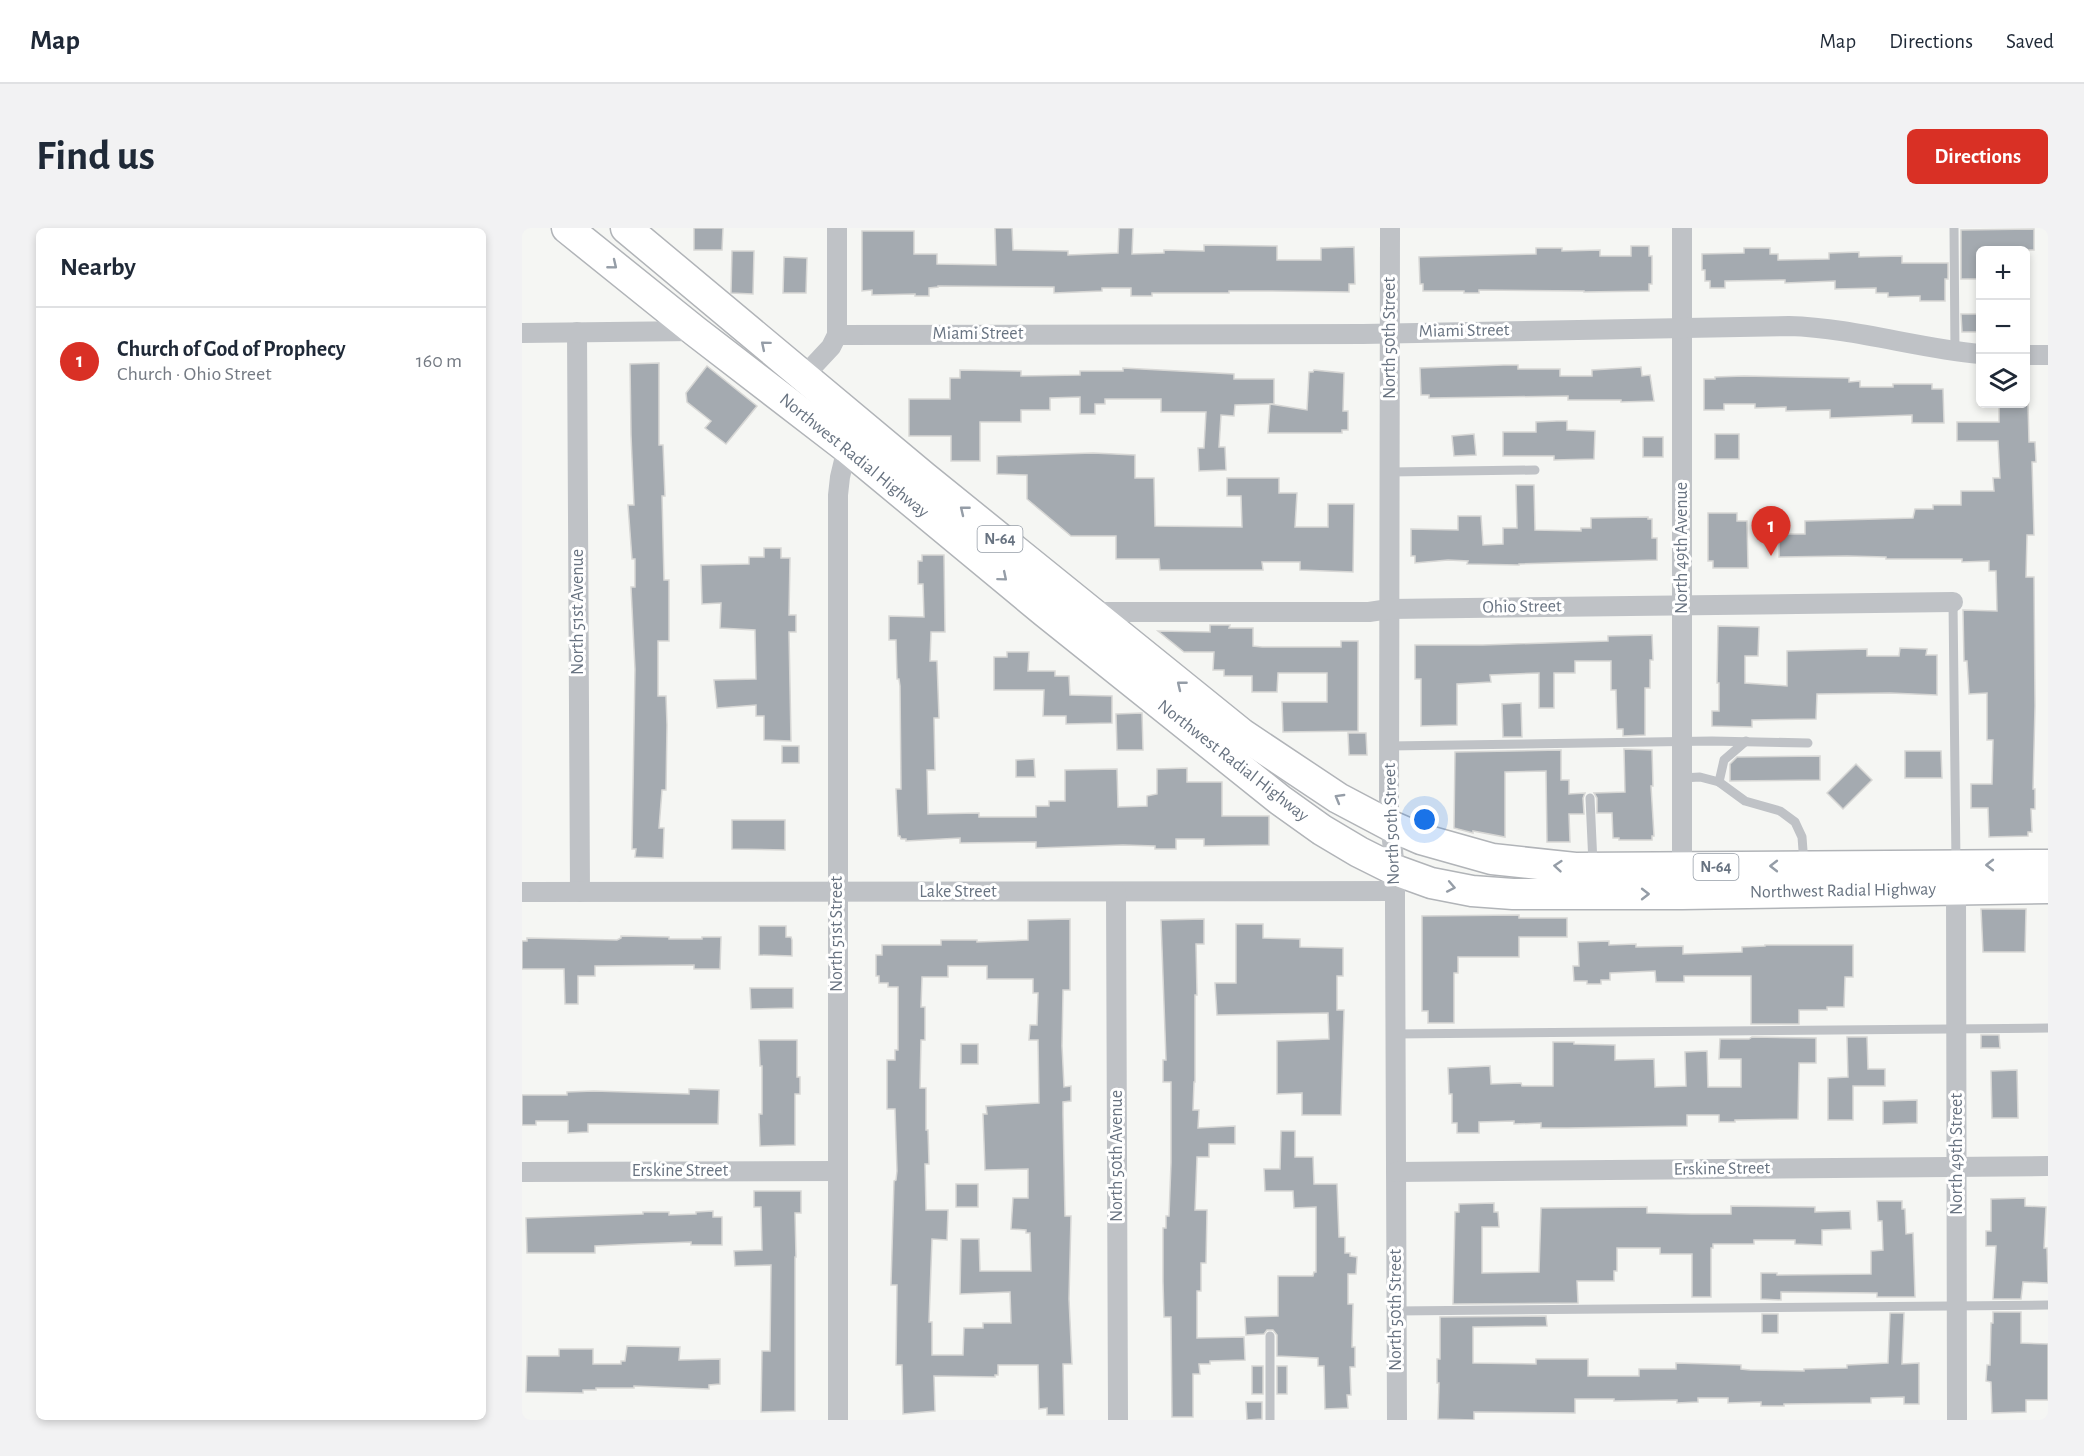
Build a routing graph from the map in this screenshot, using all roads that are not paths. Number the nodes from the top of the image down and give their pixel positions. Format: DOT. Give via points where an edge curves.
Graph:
graph roads {
  1 [pos="567,228"];
  2 [pos="626,228"];
  3 [pos="837,228"];
  4 [pos="1390,228"];
  5 [pos="1682,228"];
  6 [pos="1954,228"];
  7 [pos="1682,328"];
  8 [pos="695,331"];
  9 [pos="577,332"];
  10 [pos="1390,332"];
  11 [pos="522,333"];
  12 [pos="837,335"];
  13 [pos="1955,352"];
  14 [pos="1976,354"];
  15 [pos="2030,355"];
  16 [pos="2048,355"];
  17 [pos="803,376"];
  18 [pos="847,448"];
  19 [pos="1535,470"];
  20 [pos="1390,471"];
  21 [pos="1953,602"];
  22 [pos="1682,605"];
  23 [pos="1389,609"];
  24 [pos="1092,612"];
  25 [pos="1746,741"];
  26 [pos="1682,742"];
  27 [pos="1808,743"];
  28 [pos="1389,746"];
  29 [pos="1682,778"];
  30 [pos="1719,782"];
  31 [pos="1590,798"];
  32 [pos="1391,826"];
  33 [pos="2048,865"];
  34 [pos="1804,866"];
  35 [pos="1593,867"];
  36 [pos="1682,867"];
  37 [pos="1956,877"];
  38 [pos="1395,881"];
  39 [pos="2048,888"];
  40 [pos="522,892"];
  41 [pos="580,892"];
  42 [pos="837,892"];
  43 [pos="1116,892"];
  44 [pos="2048,1028"];
  45 [pos="1957,1030"];
  46 [pos="1395,1034"];
  47 [pos="2048,1166"];
  48 [pos="1957,1167"];
  49 [pos="837,1171"];
  50 [pos="522,1172"];
  51 [pos="1396,1172"];
  52 [pos="2048,1305"];
  53 [pos="1957,1306"];
  54 [pos="1396,1311"];
  55 [pos="1270,1336"];
  56 [pos="838,1420"];
  57 [pos="1118,1420"];
  58 [pos="1270,1420"];
  59 [pos="1397,1420"];
  60 [pos="1957,1420"];
  1 -- 8 [label="main road, Northwest Radial Highway / N-64, one-way"];
  17 -- 2 [label="main road, Northwest Radial Highway / N-64, one-way"];
  3 -- 12 [label="street"];
  4 -- 10 [label="street, North 50th Street"];
  5 -- 7 [label="street, North 49th Avenue"];
  6 -- 13 [label="lane"];
  7 -- 10 [label="street, Miami Street"];
  7 -- 13 [label="street, Miami Street" via="1820,327"];
  7 -- 22 [label="street, North 49th Avenue"];
  8 -- 9 [label="street"];
  8 -- 18 [label="main road, Northwest Radial Highway / N-64"];
  9 -- 11 [label="street"];
  9 -- 41 [label="street, North 51st Avenue"];
  10 -- 12 [label="street, Miami Street"];
  10 -- 20 [label="street, North 50th Street"];
  12 -- 17 [label="street" via="831,347"];
  13 -- 14 [label="street, Miami Street"];
  15 -- 16 [label="street"];
  24 -- 17 [label="main road, Northwest Radial Highway / N-64, one-way"];
  18 -- 38 [label="main road, Northwest Radial Highway / N-64, one-way" via="1280,800"];
  18 -- 42 [label="street, North 51st Street" via="838,495"];
  19 -- 20 [label="lane"];
  20 -- 23 [label="street, North 50th Street"];
  21 -- 22 [label="street, Ohio Street"];
  21 -- 37 [label="lane"];
  22 -- 23 [label="street, Ohio Street"];
  22 -- 26 [label="street, North 49th Avenue"];
  23 -- 24 [label="street, Ohio Street"];
  23 -- 28 [label="street, North 50th Street"];
  32 -- 24 [label="main road, Northwest Radial Highway / N-64, one-way" via="1338,798 1242,734"];
  25 -- 26 [label="lane"];
  25 -- 27 [label="lane"];
  25 -- 30 [label="lane" via="1724,760"];
  26 -- 28 [label="lane"];
  26 -- 29 [label="street, North 49th Avenue"];
  28 -- 32 [label="street, North 50th Street"];
  29 -- 30 [label="lane"];
  29 -- 36 [label="street, North 49th Avenue"];
  30 -- 34 [label="lane" via="1745,801 1780,811 1795,822 1802,837"];
  31 -- 35 [label="lane"];
  35 -- 32 [label="main road, Northwest Radial Highway / N-64, one-way" via="1492,858 1420,839"];
  32 -- 38 [label="street, North 50th Street"];
  33 -- 37 [label="main road, Northwest Radial Highway / N-64, one-way"];
  34 -- 36 [label="main road, Northwest Radial Highway / N-64, one-way"];
  34 -- 37 [label="main road, Northwest Radial Highway / N-64"];
  35 -- 36 [label="main road, Northwest Radial Highway / N-64"];
  38 -- 37 [label="main road, Northwest Radial Highway / N-64, one-way" via="1513,894 1682,894"];
  37 -- 39 [label="main road, Northwest Radial Highway / N-64"];
  37 -- 45 [label="street, North 49th Street"];
  38 -- 43 [label="street, Lake Street"];
  38 -- 46 [label="street, North 50th Street"];
  40 -- 41 [label="street, Lake Street"];
  41 -- 42 [label="street, Lake Street"];
  42 -- 43 [label="street, Lake Street"];
  42 -- 49 [label="street, North 51st Street"];
  43 -- 57 [label="street, North 50th Avenue"];
  44 -- 45 [label="lane"];
  45 -- 46 [label="lane"];
  45 -- 48 [label="street, North 49th Street"];
  46 -- 51 [label="street, North 50th Street"];
  47 -- 48 [label="street, Erskine Street"];
  48 -- 51 [label="street, Erskine Street"];
  48 -- 53 [label="street, North 49th Street"];
  49 -- 50 [label="street, Erskine Street"];
  49 -- 56 [label="street, North 51st Street"];
  51 -- 54 [label="street, North 50th Street"];
  52 -- 53 [label="lane"];
  53 -- 54 [label="lane"];
  53 -- 60 [label="street, North 49th Street"];
  54 -- 59 [label="street, North 50th Street"];
  55 -- 58 [label="lane"];
}
